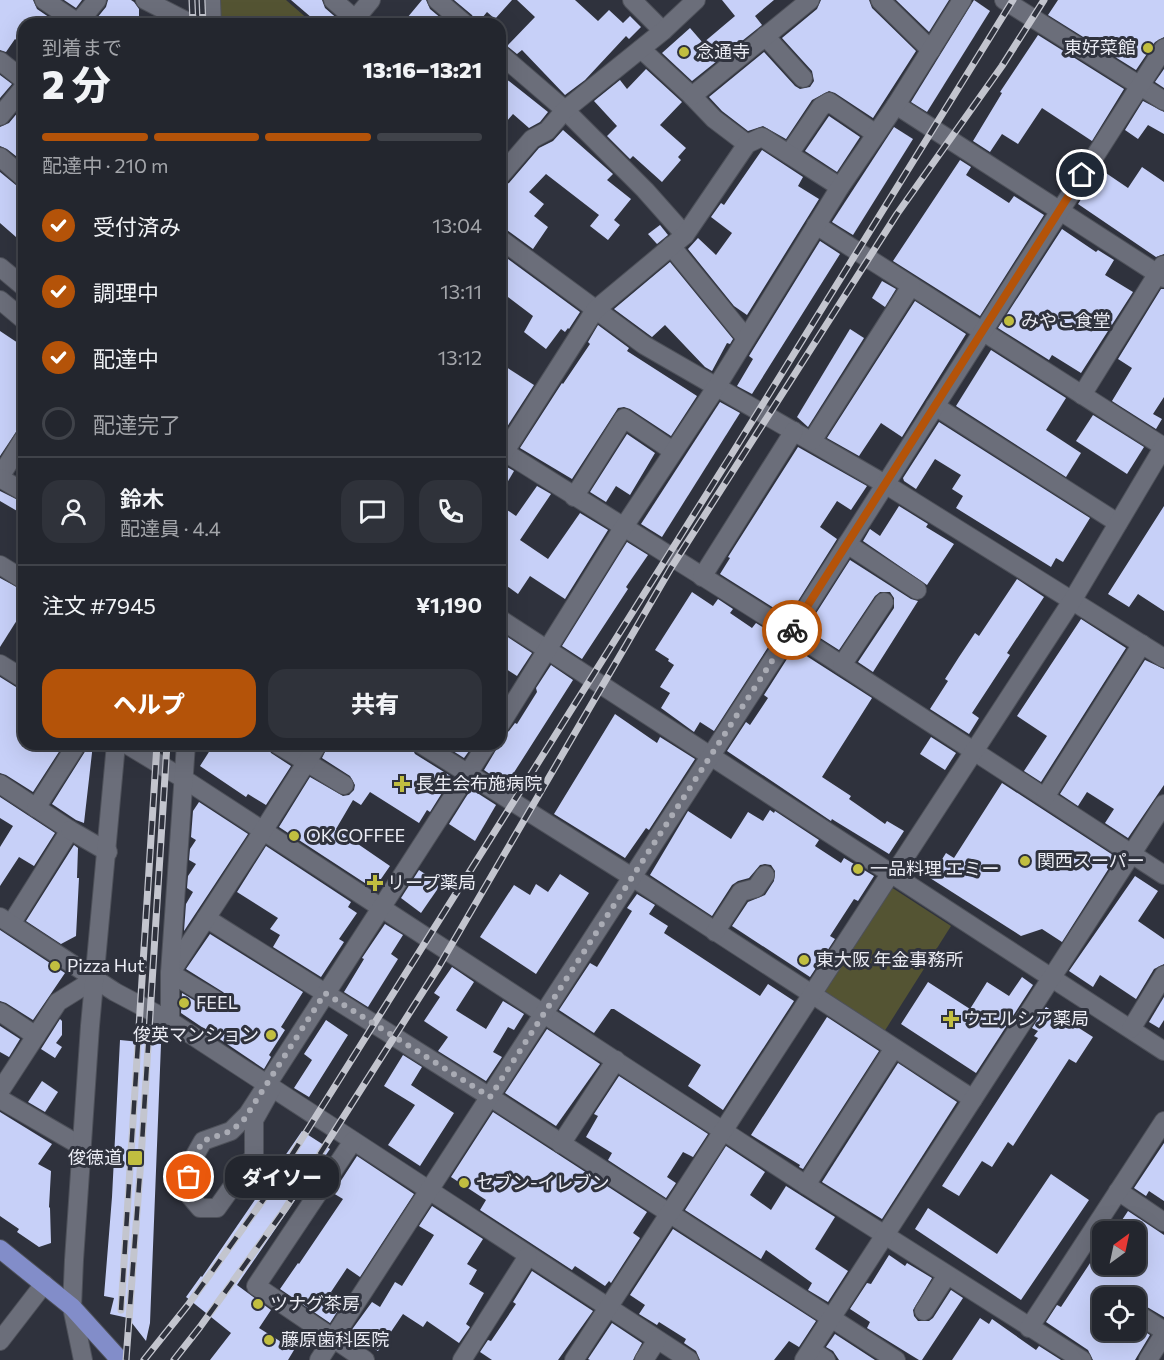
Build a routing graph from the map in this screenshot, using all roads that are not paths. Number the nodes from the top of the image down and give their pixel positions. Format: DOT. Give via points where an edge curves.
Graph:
graph roads {
  1 [pos="44,0"];
  2 [pos="97,0"];
  3 [pos="145,0"];
  4 [pos="211,0"];
  5 [pos="333,0"];
  6 [pos="371,0"];
  7 [pos="437,0"];
  8 [pos="632,0"];
  9 [pos="696,0"];
  10 [pos="810,0"];
  11 [pos="880,0"];
  12 [pos="962,0"];
  13 [pos="1004,0"];
  14 [pos="163,12"];
  15 [pos="70,18"];
  16 [pos="81,18"];
  17 [pos="178,18"];
  18 [pos="212,18"];
  19 [pos="349,18"];
  20 [pos="356,18"];
  21 [pos="458,18"];
  22 [pos="663,31"];
  23 [pos="765,36"];
  24 [pos="1164,48"];
  25 [pos="641,49"];
  26 [pos="931,50"];
  27 [pos="506,59"];
  28 [pos="0,61"];
  29 [pos="18,75"];
  30 [pos="803,78"];
  31 [pos="1140,86"];
  32 [pos="18,94"];
  33 [pos="692,96"];
  34 [pos="1164,101"];
  35 [pos="896,105"];
  36 [pos="565,110"];
  37 [pos="0,116"];
  38 [pos="876,134"];
  39 [pos="747,144"];
  40 [pos="789,154"];
  41 [pos="0,157"];
  42 [pos="506,169"];
  43 [pos="18,173"];
  44 [pos="840,187"];
  45 [pos="1060,210"];
  46 [pos="816,225"];
  47 [pos="678,241"];
  48 [pos="506,243"];
  49 [pos="0,267"];
  50 [pos="1162,272"];
  51 [pos="18,282"];
  52 [pos="911,286"];
  53 [pos="0,300"];
  54 [pos="595,310"];
  55 [pos="18,315"];
  56 [pos="983,333"];
  57 [pos="746,338"];
  58 [pos="717,386"];
  59 [pos="1082,395"];
  60 [pos="935,406"];
  61 [pos="794,431"];
  62 [pos="812,441"];
  63 [pos="506,446"];
  64 [pos="1164,447"];
  65 [pos="18,448"];
  66 [pos="674,451"];
  67 [pos="506,457"];
  68 [pos="0,477"];
  69 [pos="885,484"];
  70 [pos="18,488"];
  71 [pos="574,497"];
  72 [pos="1118,523"];
  73 [pos="623,528"];
  74 [pos="847,544"];
  75 [pos="0,565"];
  76 [pos="18,576"];
  77 [pos="702,577"];
  78 [pos="917,590"];
  79 [pos="1072,601"];
  80 [pos="884,602"];
  81 [pos="506,623"];
  82 [pos="791,632"];
  83 [pos="1142,644"];
  84 [pos="547,649"];
  85 [pos="1164,658"];
  86 [pos="0,664"];
  87 [pos="842,665"];
  88 [pos="18,675"];
  89 [pos="506,715"];
  90 [pos="73,750"];
  91 [pos="116,750"];
  92 [pos="136,750"];
  93 [pos="186,750"];
  94 [pos="286,750"];
  95 [pos="314,750"];
  96 [pos="431,750"];
  97 [pos="483,750"];
  98 [pos="974,752"];
  99 [pos="711,755"];
  100 [pos="306,763"];
  101 [pos="469,773"];
  102 [pos="184,779"];
  103 [pos="0,784"];
  104 [pos="344,785"];
  105 [pos="1045,797"];
  106 [pos="1164,804"];
  107 [pos="36,808"];
  108 [pos="70,830"];
  109 [pos="263,831"];
  110 [pos="108,852"];
  111 [pos="1132,854"];
  112 [pos="765,874"];
  113 [pos="892,874"];
  114 [pos="1164,875"];
  115 [pos="632,878"];
  116 [pos="380,908"];
  117 [pos="206,918"];
  118 [pos="5,920"];
  119 [pos="715,932"];
  120 [pos="170,973"];
  121 [pos="1164,975"];
  122 [pos="1052,976"];
  123 [pos="95,979"];
  124 [pos="325,993"];
  125 [pos="813,995"];
  126 [pos="217,1001"];
  127 [pos="0,1012"];
  128 [pos="544,1014"];
  129 [pos="170,1021"];
  130 [pos="1131,1029"];
  131 [pos="36,1036"];
  132 [pos="894,1048"];
  133 [pos="1164,1051"];
  134 [pos="616,1060"];
  135 [pos="269,1086"];
  136 [pos="0,1091"];
  137 [pos="490,1097"];
  138 [pos="0,1099"];
  139 [pos="973,1099"];
  140 [pos="1164,1120"];
  141 [pos="723,1130"];
  142 [pos="353,1141"];
  143 [pos="561,1144"];
  144 [pos="81,1146"];
  145 [pos="806,1185"];
  146 [pos="428,1190"];
  147 [pos="1118,1191"];
  148 [pos="670,1214"];
  149 [pos="1164,1222"];
  150 [pos="886,1235"];
  151 [pos="0,1248"];
  152 [pos="528,1256"];
  153 [pos="947,1275"];
  154 [pos="44,1284"];
  155 [pos="72,1307"];
  156 [pos="608,1308"];
  157 [pos="924,1311"];
  158 [pos="831,1318"];
  159 [pos="1146,1320"];
  160 [pos="1029,1328"];
  161 [pos="1164,1333"];
  162 [pos="332,1338"];
  163 [pos="657,1340"];
  164 [pos="0,1341"];
  165 [pos="814,1357"];
  166 [pos="83,1360"];
  167 [pos="120,1360"];
  168 [pos="319,1360"];
  169 [pos="365,1360"];
  170 [pos="462,1360"];
  171 [pos="574,1360"];
  172 [pos="644,1360"];
  173 [pos="689,1360"];
  174 [pos="896,1360"];
  175 [pos="1082,1360"];
  176 [pos="1148,1360"];
  1 -- 15 [label="street"];
  2 -- 16 [label="street"];
  3 -- 14 [label="street"];
  4 -- 18 [label="street"];
  5 -- 19 [label="street"];
  6 -- 20 [label="street"];
  7 -- 21 [label="street"];
  8 -- 22 [label="street"];
  9 -- 22 [label="street"];
  10 -- 23 [label="street"];
  11 -- 26 [label="street"];
  12 -- 26 [label="street"];
  13 -- 31 [label="street"];
  14 -- 17 [label="street"];
  22 -- 25 [label="street"];
  23 -- 30 [label="street"];
  23 -- 33 [label="street"];
  24 -- 31 [label="street"];
  25 -- 33 [label="street"];
  25 -- 36 [label="street"];
  26 -- 35 [label="street"];
  27 -- 36 [label="street"];
  28 -- 29 [label="street"];
  31 -- 34 [label="street"];
  31 -- 45 [label="street"];
  32 -- 37 [label="street"];
  33 -- 39 [label="street"];
  35 -- 38 [label="street"];
  35 -- 45 [label="street"];
  36 -- 42 [label="street"];
  36 -- 47 [label="street" via="645,190"];
  38 -- 40 [label="street" via="829,102 821,107"];
  38 -- 44 [label="street"];
  39 -- 40 [label="street" via="762,137"];
  39 -- 47 [label="street"];
  40 -- 44 [label="street"];
  41 -- 43 [label="street"];
  44 -- 46 [label="street"];
  45 -- 50 [label="street"];
  45 -- 56 [label="street"];
  46 -- 52 [label="street"];
  46 -- 57 [label="street"];
  47 -- 54 [label="street"];
  47 -- 57 [label="street"];
  48 -- 54 [label="street"];
  49 -- 51 [label="street"];
  50 -- 59 [label="street"];
  52 -- 56 [label="street"];
  52 -- 62 [label="street"];
  53 -- 55 [label="street"];
  54 -- 58 [label="street" via="644,345"];
  54 -- 63 [label="street"];
  56 -- 59 [label="street"];
  56 -- 60 [label="street"];
  57 -- 58 [label="street"];
  58 -- 61 [label="street"];
  58 -- 66 [label="street"];
  59 -- 64 [label="street"];
  60 -- 69 [label="street"];
  60 -- 72 [label="street"];
  61 -- 62 [label="street"];
  61 -- 77 [label="street"];
  62 -- 69 [label="street"];
  64 -- 72 [label="street"];
  65 -- 68 [label="street"];
  66 -- 71 [label="street" via="624,418"];
  66 -- 73 [label="street"];
  67 -- 71 [label="street"];
  68 -- 70 [label="street"];
  69 -- 74 [label="street"];
  69 -- 79 [label="street"];
  71 -- 73 [label="street"];
  72 -- 79 [label="street"];
  73 -- 77 [label="street"];
  73 -- 84 [label="street"];
  74 -- 78 [label="street"];
  74 -- 82 [label="street"];
  75 -- 76 [label="street"];
  77 -- 82 [label="street"];
  79 -- 83 [label="street"];
  79 -- 98 [label="street"];
  80 -- 87 [label="street"];
  81 -- 84 [label="street"];
  82 -- 87 [label="street"];
  82 -- 99 [label="street"];
  83 -- 85 [label="street"];
  83 -- 105 [label="street"];
  84 -- 89 [label="street"];
  84 -- 99 [label="street"];
  86 -- 88 [label="street"];
  87 -- 98 [label="street"];
  90 -- 107 [label="street"];
  91 -- 110 [label="street"];
  92 -- 102 [label="street"];
  93 -- 102 [label="street"];
  94 -- 100 [label="street"];
  95 -- 100 [label="street"];
  96 -- 101 [label="street"];
  97 -- 101 [label="street"];
  98 -- 105 [label="street"];
  98 -- 113 [label="street"];
  99 -- 113 [label="street"];
  99 -- 115 [label="street"];
  100 -- 104 [label="street"];
  100 -- 109 [label="street"];
  101 -- 115 [label="street"];
  101 -- 116 [label="street"];
  102 -- 109 [label="street"];
  102 -- 120 [label="street"];
  103 -- 107 [label="street"];
  105 -- 111 [label="street"];
  106 -- 111 [label="street"];
  107 -- 108 [label="street"];
  108 -- 110 [label="street"];
  108 -- 118 [label="street"];
  109 -- 116 [label="street"];
  109 -- 117 [label="street"];
  110 -- 123 [label="street"];
  111 -- 114 [label="street"];
  111 -- 122 [label="street"];
  112 -- 119 [label="street" via="756,888 741,892"];
  113 -- 122 [label="street"];
  113 -- 125 [label="street"];
  115 -- 119 [label="street"];
  115 -- 128 [label="street"];
  116 -- 124 [label="street"];
  116 -- 128 [label="street"];
  117 -- 120 [label="street"];
  117 -- 124 [label="street"];
  118 -- 123 [label="street"];
  119 -- 125 [label="street"];
  120 -- 126 [label="street"];
  120 -- 129 [label="street"];
  121 -- 130 [label="street"];
  122 -- 130 [label="street"];
  122 -- 139 [label="street"];
  123 -- 129 [label="street"];
  123 -- 131 [label="street" via="58,1002"];
  123 -- 144 [label="street"];
  124 -- 135 [label="street"];
  124 -- 137 [label="street"];
  125 -- 132 [label="street"];
  125 -- 141 [label="street"];
  127 -- 131 [label="street"];
  128 -- 134 [label="street"];
  128 -- 137 [label="street"];
  129 -- 135 [label="street"];
  130 -- 133 [label="street"];
  131 -- 136 [label="street"];
  132 -- 139 [label="street"];
  132 -- 145 [label="street"];
  134 -- 141 [label="street"];
  134 -- 143 [label="street"];
  135 -- 135 [label="street" via="254,1120 254,1156 217,1208 200,1208 189,1195 189,1177 203,1141 231,1131"];
  135 -- 142 [label="street"];
  137 -- 143 [label="street"];
  137 -- 146 [label="street"];
  138 -- 144 [label="street"];
  139 -- 150 [label="street"];
  140 -- 147 [label="street"];
  141 -- 145 [label="street"];
  141 -- 148 [label="street"];
  142 -- 146 [label="street"];
  142 -- 162 [label="street" via="256,1286"];
  143 -- 148 [label="street"];
  144 -- 155 [label="street"];
  145 -- 150 [label="street"];
  146 -- 152 [label="street"];
  146 -- 162 [label="street"];
  147 -- 149 [label="street"];
  147 -- 160 [label="street"];
  148 -- 156 [label="street"];
  148 -- 158 [label="street"];
  150 -- 153 [label="street"];
  150 -- 158 [label="street"];
  151 -- 154 [label="main road"];
  152 -- 156 [label="street"];
  152 -- 170 [label="street"];
  153 -- 157 [label="street"];
  153 -- 160 [label="street"];
  154 -- 155 [label="main road"];
  154 -- 164 [label="street"];
  155 -- 166 [label="street"];
  155 -- 167 [label="main road"];
  156 -- 163 [label="street"];
  156 -- 171 [label="street"];
  158 -- 165 [label="street"];
  158 -- 174 [label="street"];
  159 -- 161 [label="street"];
  160 -- 175 [label="street"];
  161 -- 176 [label="street"];
  162 -- 168 [label="street"];
  162 -- 169 [label="street"];
  163 -- 172 [label="street"];
  163 -- 173 [label="street"];
}
